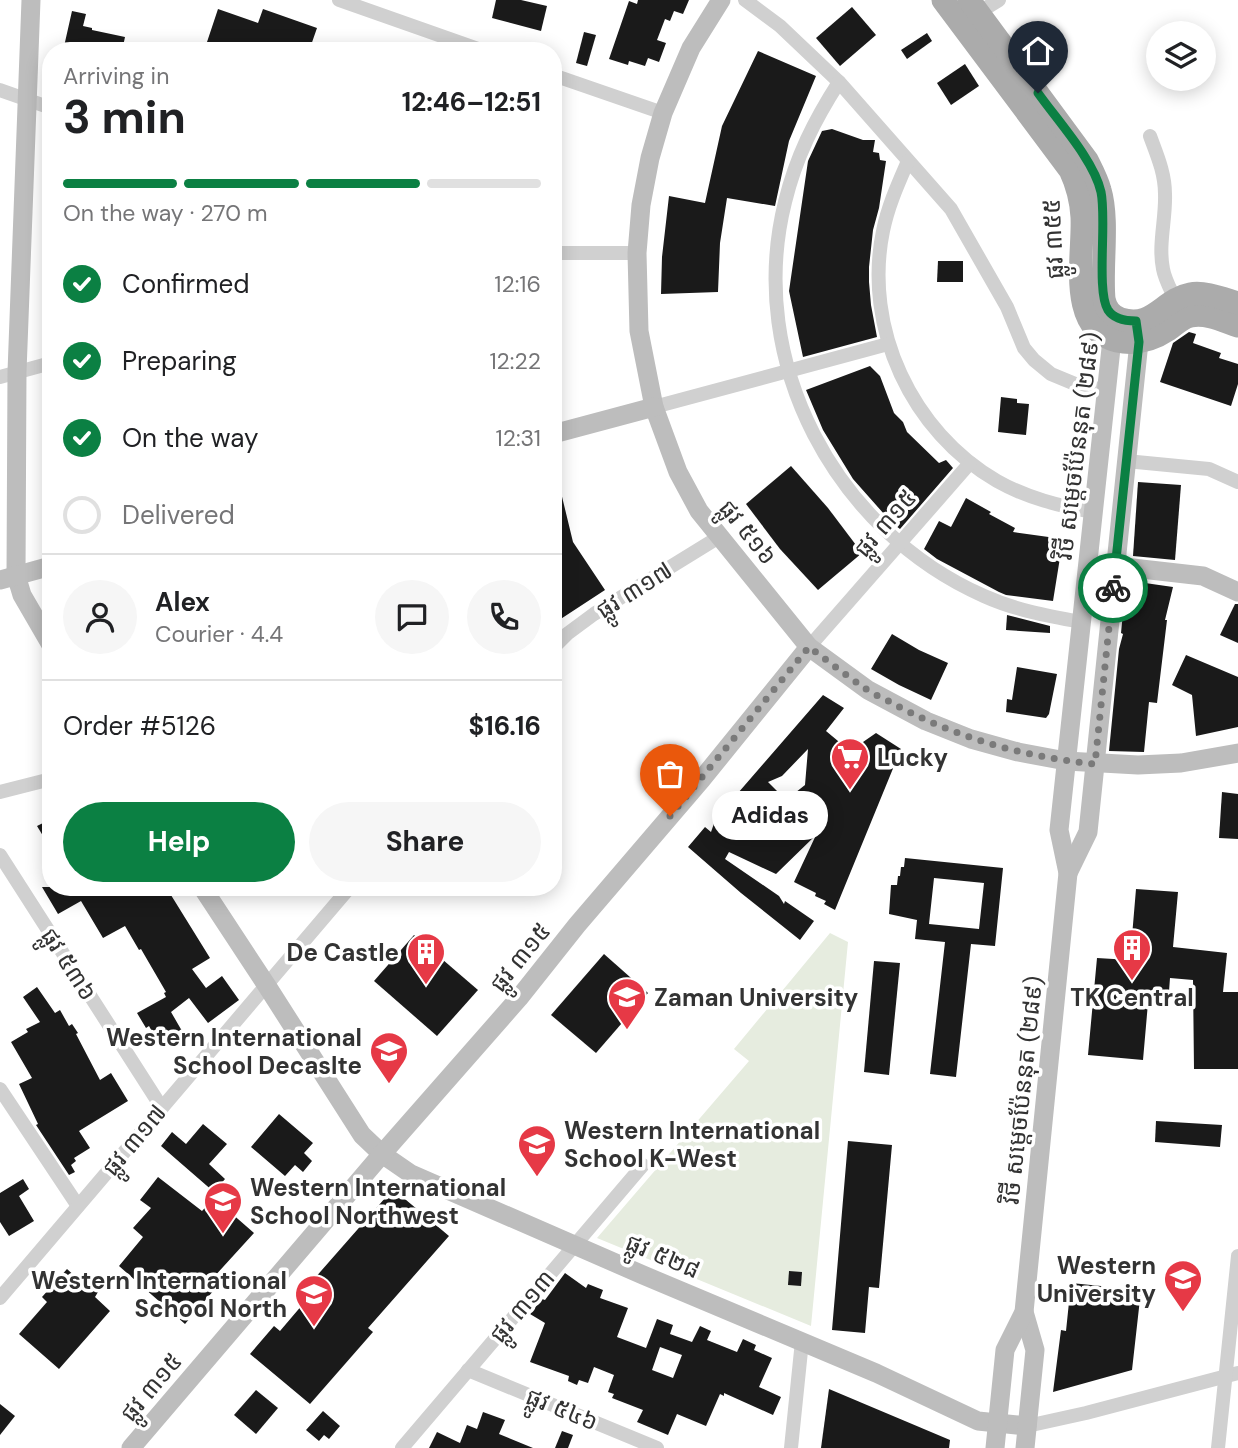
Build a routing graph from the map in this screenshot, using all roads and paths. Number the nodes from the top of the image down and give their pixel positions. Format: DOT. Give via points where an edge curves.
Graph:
graph roads {
  1 [pos="31,0"];
  2 [pos="339,0"];
  3 [pos="721,0"];
  4 [pos="745,0"];
  5 [pos="943,0"];
  6 [pos="999,0"];
  7 [pos="969,12"];
  8 [pos="458,42"];
  9 [pos="562,78"];
  10 [pos="839,82"];
  11 [pos="0,90"];
  12 [pos="26,99"];
  13 [pos="42,105"];
  14 [pos="663,113"];
  15 [pos="1150,136"];
  16 [pos="908,161"];
  17 [pos="562,253"];
  18 [pos="636,253"];
  19 [pos="1175,299"];
  20 [pos="1238,303"];
  21 [pos="1238,326"];
  22 [pos="1126,330"];
  23 [pos="888,344"];
  24 [pos="42,365"];
  25 [pos="788,371"];
  26 [pos="8,374"];
  27 [pos="1106,390"];
  28 [pos="654,407"];
  29 [pos="562,432"];
  30 [pos="1126,461"];
  31 [pos="970,463"];
  32 [pos="1238,482"];
  33 [pos="1093,512"];
  34 [pos="719,537"];
  35 [pos="900,544"];
  36 [pos="1115,566"];
  37 [pos="42,568"];
  38 [pos="8,577"];
  39 [pos="1238,592"];
  40 [pos="1081,622"];
  41 [pos="42,629"];
  42 [pos="562,639"];
  43 [pos="809,647"];
  44 [pos="1238,753"];
  45 [pos="1066,761"];
  46 [pos="1095,764"];
  47 [pos="42,781"];
  48 [pos="0,792"];
  49 [pos="0,855"];
  50 [pos="1068,873"];
  51 [pos="208,896"];
  52 [pos="342,896"];
  53 [pos="267,986"];
  54 [pos="0,1089"];
  55 [pos="162,1108"];
  56 [pos="382,1154"];
  57 [pos="643,1165"];
  58 [pos="78,1206"];
  59 [pos="574,1245"];
  60 [pos="1238,1255"];
  61 [pos="0,1298"];
  62 [pos="1024,1312"];
  63 [pos="802,1341"];
  64 [pos="468,1370"];
  65 [pos="1232,1374"];
  66 [pos="998,1424"];
  67 [pos="1027,1426"];
  68 [pos="131,1448"];
  69 [pos="402,1448"];
  70 [pos="657,1448"];
  71 [pos="790,1448"];
  72 [pos="995,1448"];
  73 [pos="1025,1448"];
  74 [pos="1219,1448"];
  1 -- 12 [label="street"];
  2 -- 8 [label="street"];
  3 -- 14 [label="street, ផ្លូវ ៥១៦" via="691,48"];
  4 -- 10 [label="street"];
  5 -- 7 [label="main road, ផ្លូវ ៣៥៥"];
  6 -- 7 [label="street"];
  7 -- 22 [label="main road, ផ្លូវ ៣៥៥" via="1075,180 1080,195 1083,304 1088,319 1103,335"];
  9 -- 14 [label="street"];
  10 -- 16 [label="street"];
  10 -- 25 [label="street" via="797,161 782,215 776,293"];
  11 -- 12 [label="street"];
  12 -- 13 [label="street"];
  12 -- 26 [label="street"];
  14 -- 18 [label="street, ផ្លូវ ៥១៦" via="650,158"];
  15 -- 19 [label="street" via="1165,192 1163,268"];
  16 -- 23 [label="street" via="892,196 878,269"];
  16 -- 27 [label="street" via="951,209 1007,307 1024,348 1051,374"];
  17 -- 18 [label="street"];
  18 -- 28 [label="street, ផ្លូវ ៥១៦" via="639,331"];
  19 -- 20 [label="main road" via="1191,293"];
  19 -- 22 [label="main road"];
  21 -- 22 [label="main road" via="1203,315 1183,318 1167,331"];
  22 -- 27 [label="street, វិថី សម្តេចប៉ែននុត (២៨៩)"];
  22 -- 30 [label="street, វិថី សម្តេចប៉ែននុត (២៨៩)"];
  23 -- 25 [label="street"];
  23 -- 31 [label="street" via="907,389 935,429"];
  24 -- 26 [label="street"];
  25 -- 28 [label="street"];
  25 -- 35 [label="street" via="806,420 831,466 862,507"];
  26 -- 38 [label="street"];
  27 -- 33 [label="street, វិថី សម្តេចប៉ែននុត (២៨៩)"];
  28 -- 29 [label="street"];
  28 -- 34 [label="street, ផ្លូវ ៥១៦" via="678,472"];
  30 -- 32 [label="street" via="1209,469"];
  30 -- 36 [label="street, វិថី សម្តេចប៉ែននុត (២៨៩)"];
  31 -- 33 [label="street" via="1028,496"];
  31 -- 35 [label="street, ផ្លូវ ៣១៥"];
  33 -- 40 [label="street, វិថី សម្តេចប៉ែននុត (២៨៩)"];
  34 -- 42 [label="street, ផ្លូវ ៣១៧"];
  34 -- 43 [label="street, ផ្លូវ ៥១៦"];
  35 -- 40 [label="street" via="940,573 984,596 1032,613"];
  35 -- 43 [label="street, ផ្លូវ ៣១៥"];
  36 -- 39 [label="street" via="1203,576"];
  36 -- 46 [label="street, វិថី សម្តេចប៉ែននុត (២៨៩)"];
  37 -- 38 [label="street"];
  38 -- 41 [label="street"];
  40 -- 45 [label="street, វិថី សម្តេចប៉ែននុត (២៨៩)"];
  43 -- 45 [label="street, ផ្លូវ ៥១៦" via="868,690 926,721 971,739"];
  43 -- 56 [label="street, ផ្លូវ ៣១៥" via="519,998"];
  44 -- 46 [label="street, ផ្លូវ ៥១៦" via="1181,762"];
  45 -- 46 [label="street, ផ្លូវ ៥១៦"];
  45 -- 50 [label="street, វិថី សម្តេចប៉ែននុត (២៨៩)" via="1059,830"];
  46 -- 50 [label="street, វិថី សម្តេចប៉ែននុត (២៨៩)" via="1088,832"];
  47 -- 48 [label="street"];
  49 -- 55 [label="street, ផ្លូវ ៥៣៦"];
  50 -- 62 [label="street, វិថី សម្តេចប៉ែននុត (២៨៩)"];
  51 -- 53 [label="street, ផ្លូវ ៥២៨"];
  52 -- 53 [label="street, ផ្លូវ ៣១៧"];
  53 -- 55 [label="street, ផ្លូវ ៣១៧"];
  53 -- 56 [label="street, ផ្លូវ ៥២៨" via="362,1135"];
  54 -- 58 [label="street"];
  55 -- 58 [label="street, ផ្លូវ ៣១៧"];
  56 -- 59 [label="street, ផ្លូវ ៥២៨" via="411,1174"];
  56 -- 68 [label="street, ផ្លូវ ៣១៥"];
  57 -- 59 [label="street, ផ្លូវ ៣១៣"];
  58 -- 61 [label="street, ផ្លូវ ៣១៧"];
  59 -- 63 [label="street, ផ្លូវ ៥២៨"];
  59 -- 64 [label="street, ផ្លូវ ៣១៣"];
  60 -- 65 [label="street"];
  62 -- 66 [label="street, វិថី សម្តេចប៉ែននុត (២៨៩)" via="1005,1350"];
  62 -- 67 [label="street, វិថី សម្តេចប៉ែននុត (២៨៩)" via="1035,1350"];
  63 -- 66 [label="street, ផ្លូវ ៥២៨" via="978,1422"];
  63 -- 71 [label="street"];
  64 -- 69 [label="street, ផ្លូវ ៣១៣"];
  64 -- 70 [label="street, ផ្លូវ ៥៤៦"];
  65 -- 67 [label="street, ផ្លូវ ៥២៨"];
  65 -- 74 [label="street"];
  66 -- 67 [label="street, ផ្លូវ ៥២៨"];
  66 -- 72 [label="street, វិថី សម្តេចប៉ែននុត (២៨៩)"];
  67 -- 73 [label="street, វិថី សម្តេចប៉ែននុត (២៨៩)"];
}
